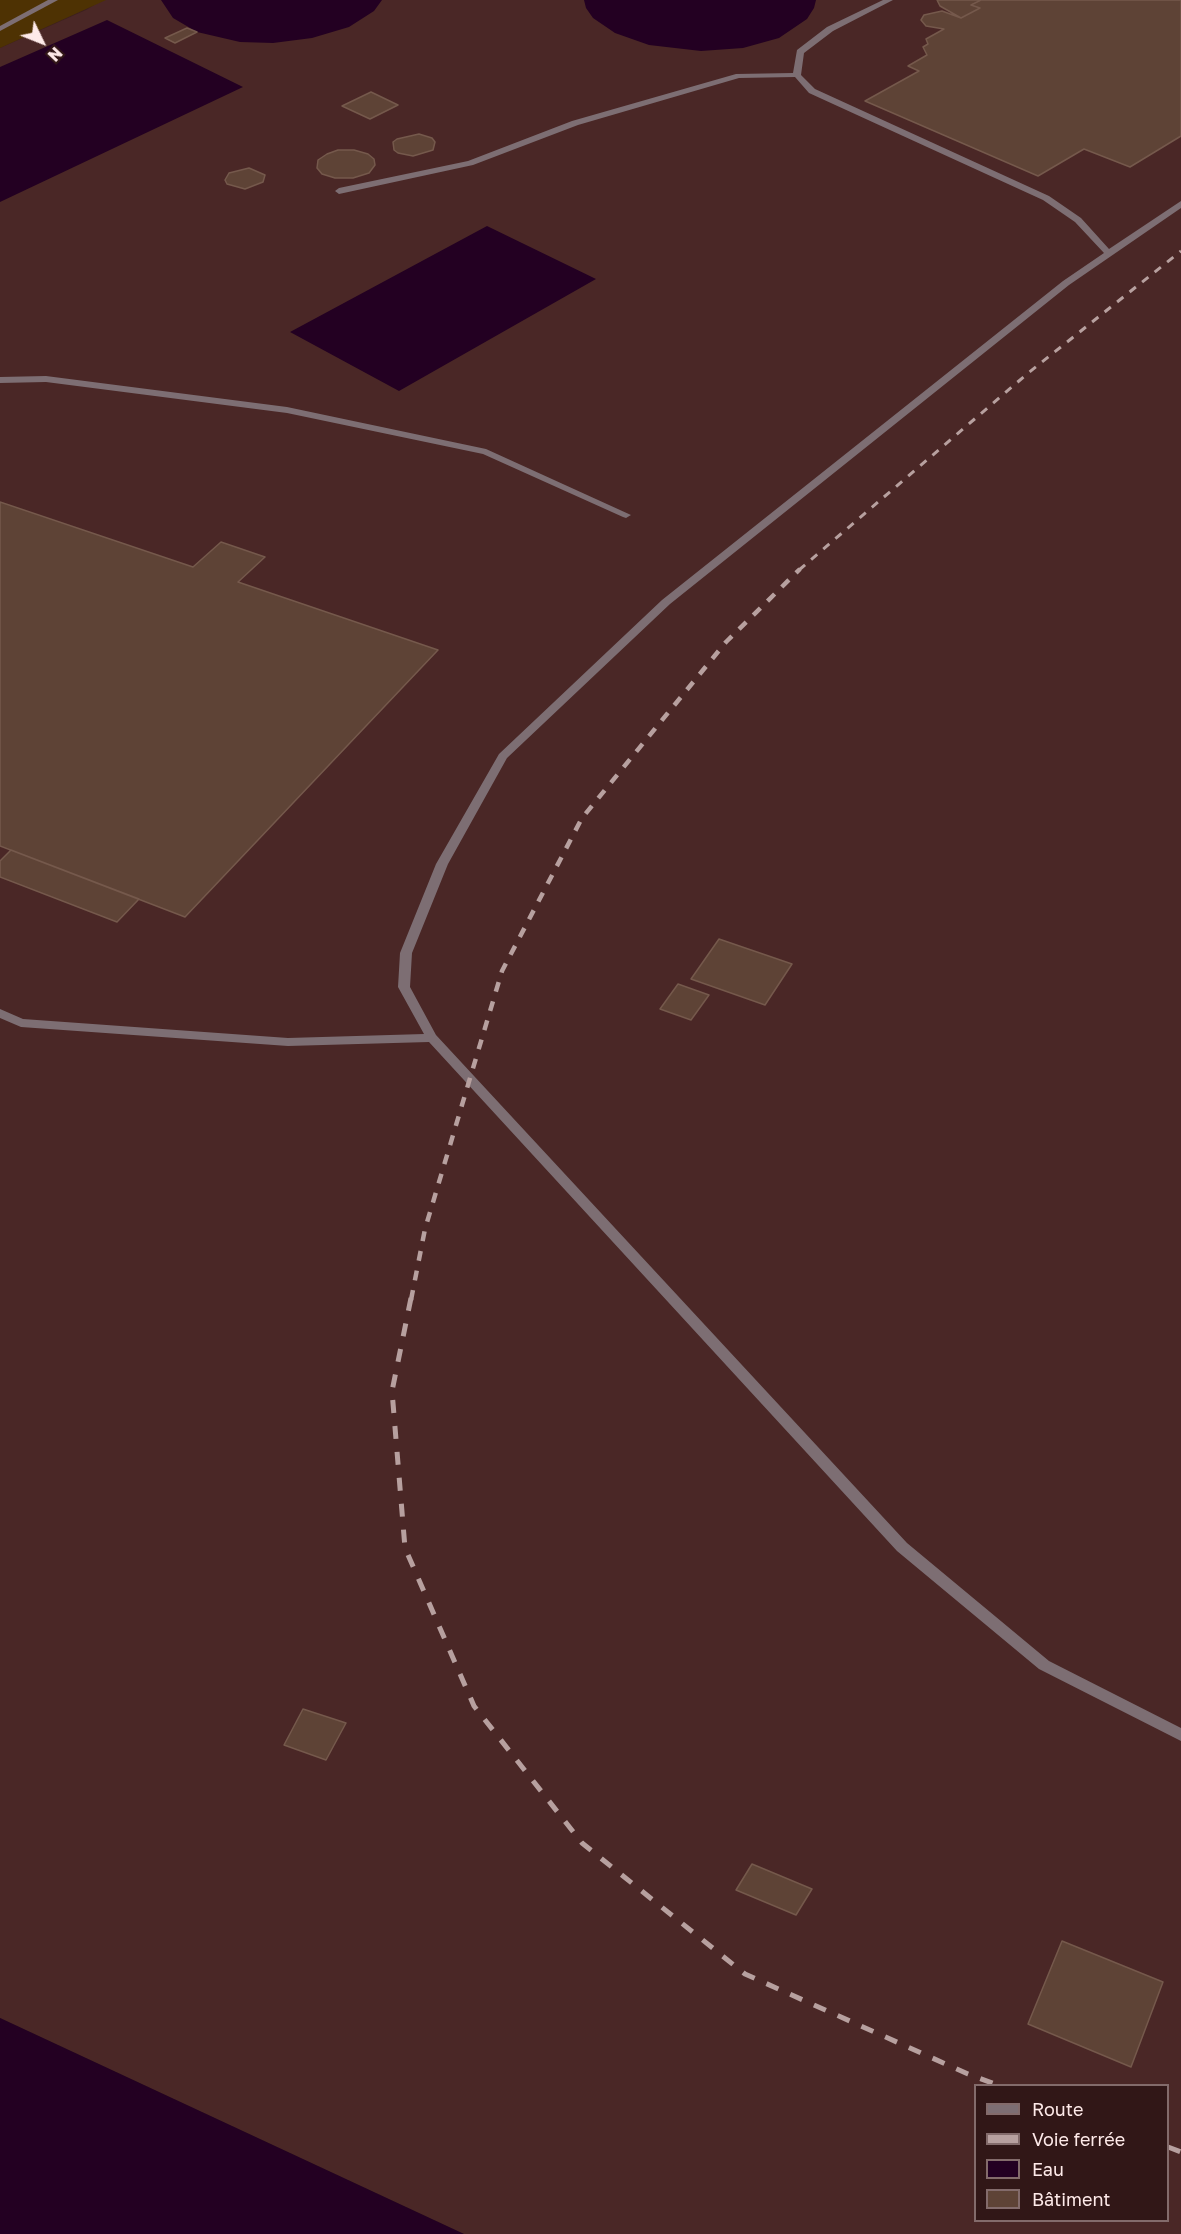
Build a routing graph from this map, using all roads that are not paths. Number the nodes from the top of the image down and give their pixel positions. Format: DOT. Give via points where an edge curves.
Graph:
graph roads {
  1 [pos="54,0"];
  2 [pos="889,0"];
  3 [pos="0,29"];
  4 [pos="797,75"];
  5 [pos="339,191"];
  6 [pos="1181,204"];
  7 [pos="1109,254"];
  8 [pos="0,380"];
  9 [pos="626,515"];
  10 [pos="0,1013"];
  11 [pos="432,1038"];
  12 [pos="1181,1735"];
  1 -- 3 [label="street"];
  2 -- 4 [label="street" via="830,29 800,52"];
  4 -- 5 [label="street" via="739,76 575,123 470,163"];
  4 -- 7 [label="street" via="812,91 1046,198 1078,220"];
  6 -- 7 [label="street"];
  7 -- 11 [label="street" via="1066,283 666,602 503,756 442,864 406,953 404,987"];
  8 -- 9 [label="street" via="46,379 287,410 486,452"];
  10 -- 11 [label="street" via="21,1023 171,1035 288,1041"];
  11 -- 12 [label="street" via="902,1546 1044,1665"];
}
